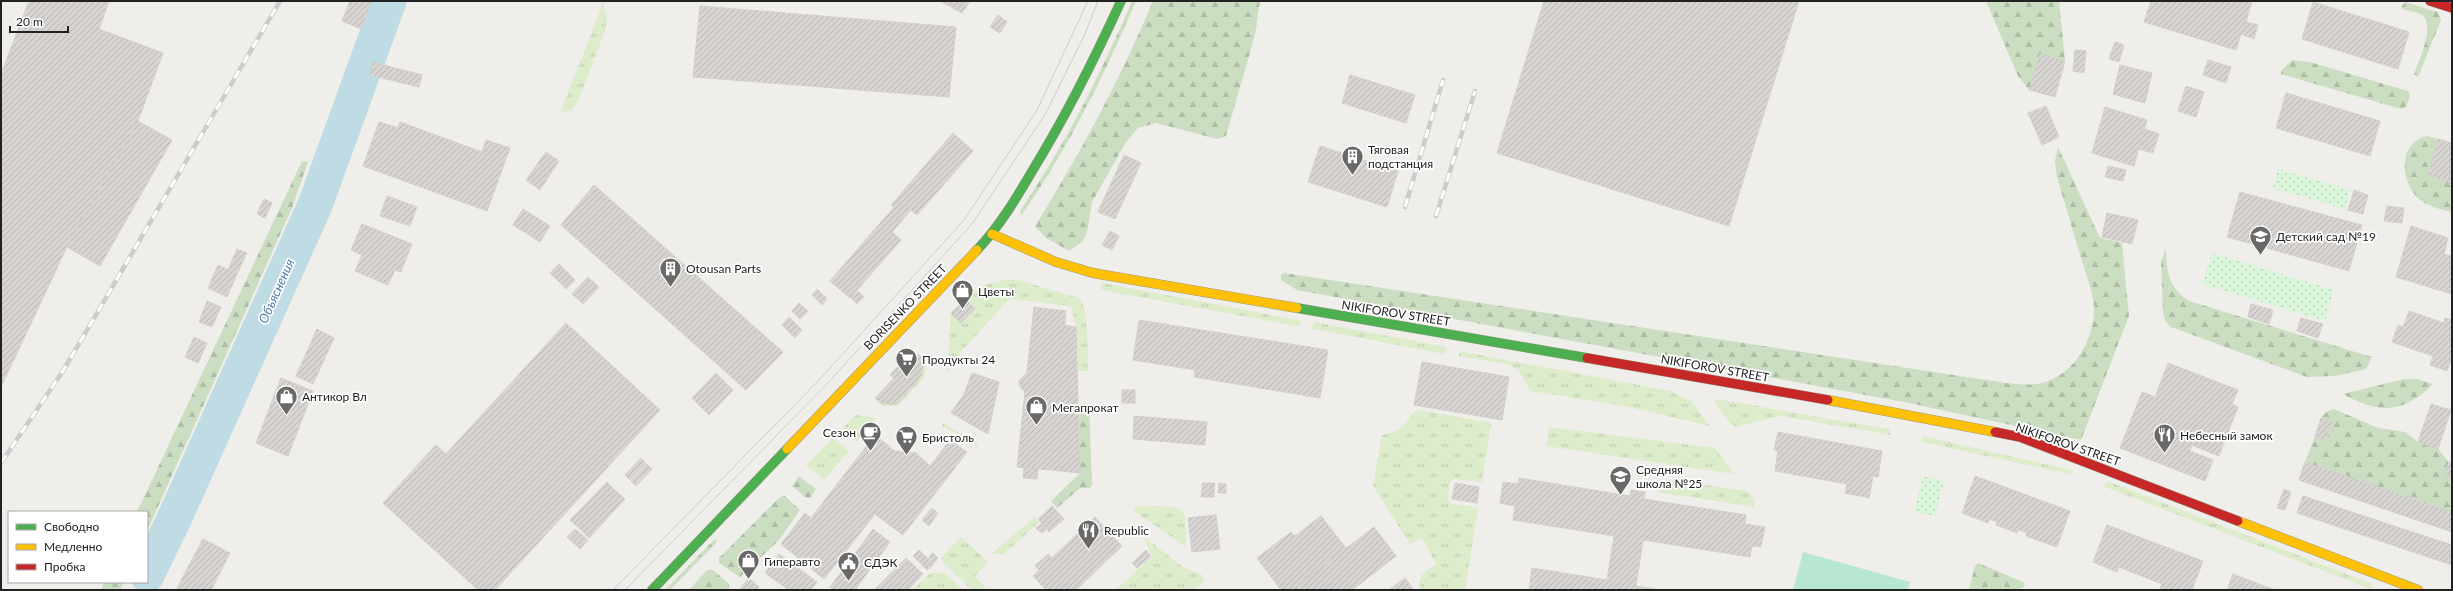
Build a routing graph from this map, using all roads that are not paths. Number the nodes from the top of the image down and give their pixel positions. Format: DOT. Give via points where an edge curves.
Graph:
graph roads {
  1 [pos="1121,1"];
  2 [pos="2430,1"];
  3 [pos="2452,8"];
  4 [pos="992,234"];
  5 [pos="652,590"];
  6 [pos="2418,590"];
  1 -- 4 [label="main road, BORISENKO STREET" via="1064,122"];
  2 -- 3 [label="main road"];
  4 -- 5 [label="main road, BORISENKO STREET"];
  4 -- 6 [label="main road, NIKIFOROV STREET" via="1056,262 1093,273 1683,374 2020,437"];
}
